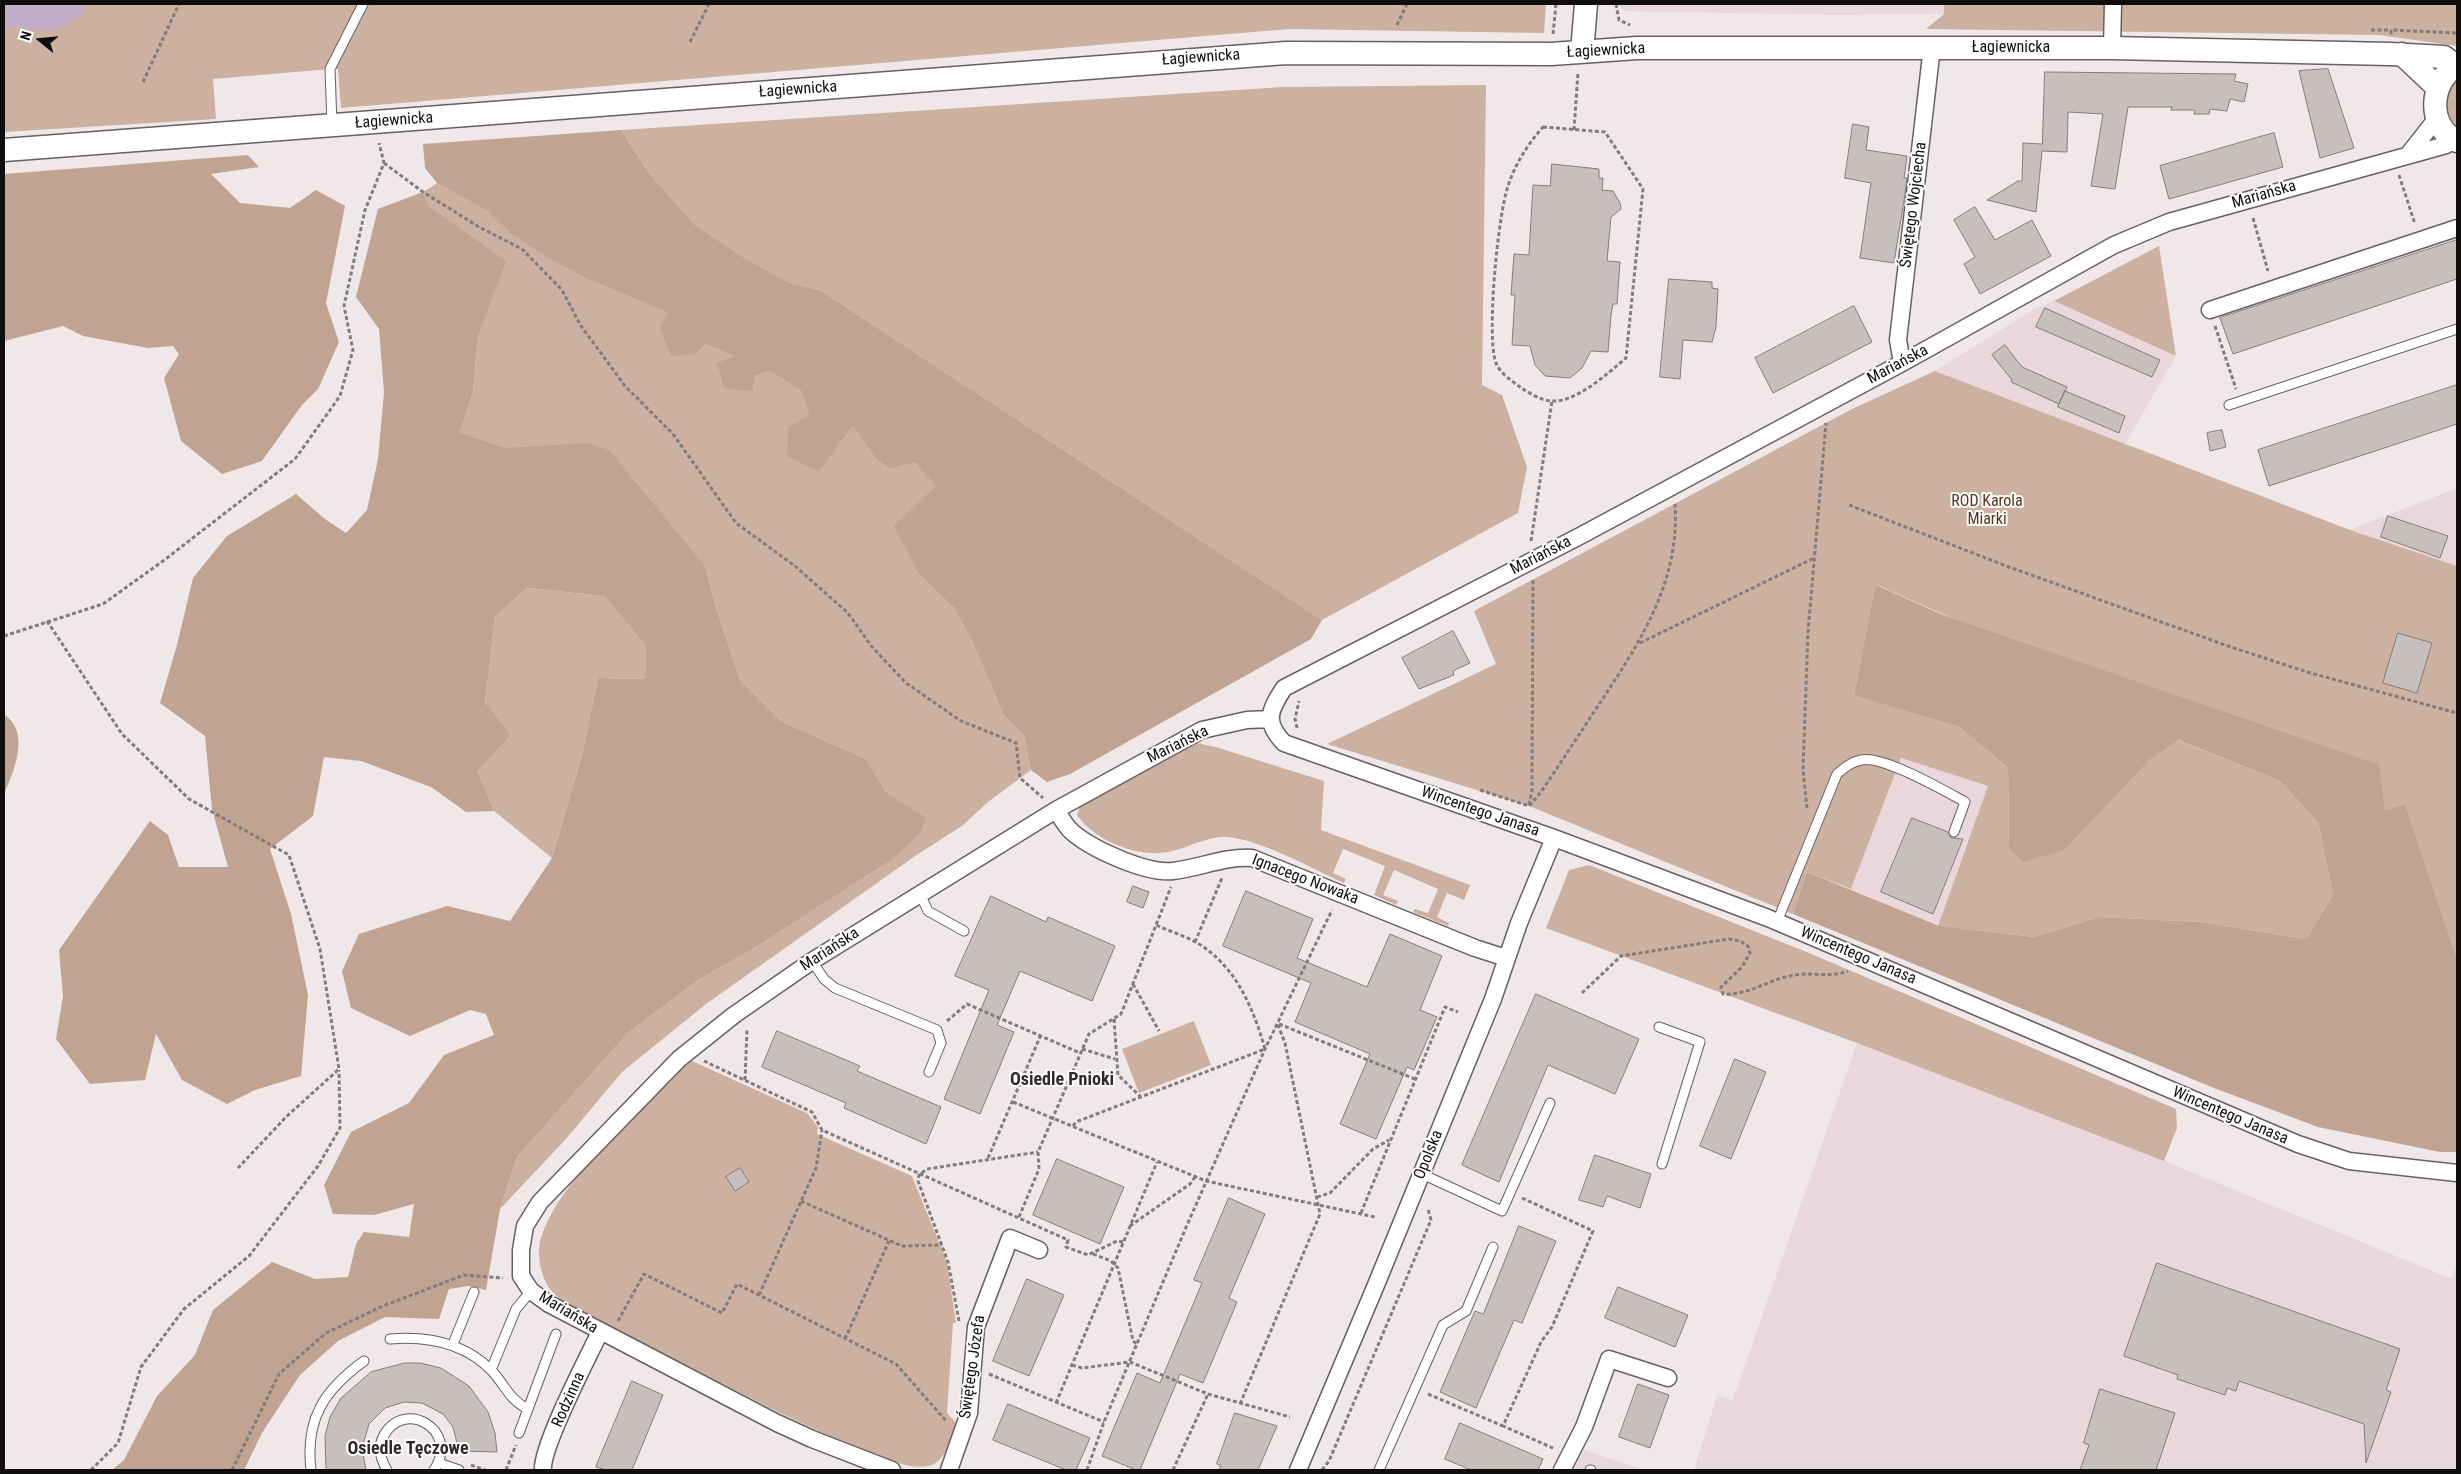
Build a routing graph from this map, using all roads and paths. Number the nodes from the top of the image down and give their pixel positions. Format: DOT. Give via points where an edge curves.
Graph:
graph roads {
  1 [pos="179,4"];
  2 [pos="363,4"];
  3 [pos="709,4"];
  4 [pos="1407,4"];
  5 [pos="1556,4"];
  6 [pos="1586,4"];
  7 [pos="2113,4"];
  8 [pos="1396,25"];
  9 [pos="2457,33"];
  10 [pos="1551,39"];
  11 [pos="690,42"];
  12 [pos="1932,47"];
  13 [pos="2112,48"];
  14 [pos="2396,54"];
  15 [pos="1583,65"];
  16 [pos="2456,65"];
  17 [pos="1570,72"];
  18 [pos="142,82"];
  19 [pos="2437,87"];
  20 [pos="2437,118"];
  21 [pos="332,125"];
  22 [pos="1574,130"];
  23 [pos="388,139"];
  24 [pos="378,140"];
  25 [pos="2456,140"];
  26 [pos="4,150"];
  27 [pos="2408,155"];
  28 [pos="2398,172"];
  29 [pos="2262,216"];
  30 [pos="2253,218"];
  31 [pos="2245,220"];
  32 [pos="2457,228"];
  33 [pos="2420,240"];
  34 [pos="2273,289"];
  35 [pos="2210,310"];
  36 [pos="2457,329"];
  37 [pos="1902,363"];
  38 [pos="1552,401"];
  39 [pos="2240,402"];
  40 [pos="2229,405"];
  41 [pos="1818,422"];
  42 [pos="1666,504"];
  43 [pos="1849,504"];
  44 [pos="1538,558"];
  45 [pos="1814,558"];
  46 [pos="1525,580"];
  47 [pos="47,621"];
  48 [pos="4,636"];
  49 [pos="1640,643"];
  50 [pos="1300,698"];
  51 [pos="2457,713"];
  52 [pos="1270,719"];
  53 [pos="1304,730"];
  54 [pos="1474,789"];
  55 [pos="1529,806"];
  56 [pos="1056,810"];
  57 [pos="1521,826"];
  58 [pos="1954,832"];
  59 [pos="1554,838"];
  60 [pos="1810,841"];
  61 [pos="1231,859"];
  62 [pos="1173,871"];
  63 [pos="1340,892"];
  64 [pos="920,894"];
  65 [pos="1777,922"];
  66 [pos="1156,925"];
  67 [pos="964,931"];
  68 [pos="1195,942"];
  69 [pos="1859,957"];
  70 [pos="1506,958"];
  71 [pos="812,961"];
  72 [pos="1133,983"];
  73 [pos="1582,993"];
  74 [pos="1458,1012"];
  75 [pos="1114,1019"];
  76 [pos="747,1024"];
  77 [pos="1278,1024"];
  78 [pos="1659,1027"];
  79 [pos="938,1030"];
  80 [pos="1159,1032"];
  81 [pos="1040,1037"];
  82 [pos="691,1049"];
  83 [pos="1265,1049"];
  84 [pos="1081,1051"];
  85 [pos="1115,1059"];
  86 [pos="339,1069"];
  87 [pos="930,1072"];
  88 [pos="1415,1079"];
  89 [pos="745,1080"];
  90 [pos="1141,1096"];
  91 [pos="1013,1102"];
  92 [pos="1550,1103"];
  93 [pos="1053,1118"];
  94 [pos="1073,1126"];
  95 [pos="822,1130"];
  96 [pos="1390,1140"];
  97 [pos="1038,1152"];
  98 [pos="987,1158"];
  99 [pos="1157,1162"];
  100 [pos="1662,1164"];
  101 [pos="238,1168"];
  102 [pos="2457,1173"];
  103 [pos="1422,1174"];
  104 [pos="919,1175"];
  105 [pos="1195,1177"];
  106 [pos="1206,1181"];
  107 [pos="1510,1193"];
  108 [pos="1317,1197"];
  109 [pos="801,1201"];
  110 [pos="1319,1205"];
  111 [pos="1362,1213"];
  112 [pos="1019,1217"];
  113 [pos="1376,1217"];
  114 [pos="1130,1226"];
  115 [pos="889,1240"];
  116 [pos="1123,1242"];
  117 [pos="942,1245"];
  118 [pos="1493,1247"];
  119 [pos="1039,1250"];
  120 [pos="1093,1254"];
  121 [pos="1114,1264"];
  122 [pos="521,1276"];
  123 [pos="531,1290"];
  124 [pos="474,1292"];
  125 [pos="759,1295"];
  126 [pos="976,1327"];
  127 [pos="556,1334"];
  128 [pos="605,1334"];
  129 [pos="390,1339"];
  130 [pos="846,1339"];
  131 [pos="453,1344"];
  132 [pos="1137,1344"];
  133 [pos="364,1361"];
  134 [pos="1130,1362"];
  135 [pos="1072,1365"];
  136 [pos="974,1368"];
  137 [pos="492,1370"];
  138 [pos="1668,1378"];
  139 [pos="1415,1389"];
  140 [pos="1208,1394"];
  141 [pos="1056,1403"];
  142 [pos="1240,1404"];
  143 [pos="528,1409"];
  144 [pos="1290,1417"];
  145 [pos="1104,1422"];
  146 [pos="1503,1426"];
  147 [pos="519,1432"];
  148 [pos="964,1432"];
  149 [pos="1566,1463"];
  150 [pos="437,1467"];
  151 [pos="1304,1468"];
  152 [pos="91,1470"];
  153 [pos="232,1470"];
  154 [pos="311,1470"];
  155 [pos="387,1470"];
  156 [pos="459,1470"];
  157 [pos="506,1470"];
  158 [pos="543,1470"];
  159 [pos="892,1470"];
  160 [pos="949,1470"];
  161 [pos="1087,1470"];
  162 [pos="1173,1470"];
  163 [pos="1379,1470"];
  1 -- 18 [label="path"];
  2 -- 21 [label="lane" via="330,69"];
  3 -- 11 [label="path"];
  4 -- 8 [label="path"];
  5 -- 10 [label="path"];
  6 -- 15 [label="street"];
  7 -- 13 [label="street"];
  9 -- 14 [label="path" via="2391,30"];
  12 -- 13 [label="street, Łagiewnicka"];
  12 -- 15 [label="street, Łagiewnicka" via="1637,48"];
  12 -- 37 [label="street, Świętego Wojciecha" via="1898,340"];
  13 -- 14 [label="street, Łagiewnicka"];
  14 -- 16 [label="street, Łagiewnicka" via="2444,57"];
  14 -- 19 [label="street"];
  15 -- 17 [label="path"];
  15 -- 21 [label="street, Łagiewnicka" via="1240,55"];
  15 -- 22 [label="path"];
  16 -- 19 [label="street"];
  19 -- 20 [label="street" via="2434,103"];
  20 -- 25 [label="street" via="2444,130"];
  20 -- 27 [label="street"];
  21 -- 26 [label="street, Łagiewnicka"];
  22 -- 38 [label="path" via="1543,127 1528,144 1508,186 1497,240 1492,342 1496,364 1514,384"];
  22 -- 38 [label="path" via="1605,132 1643,188 1626,358 1576,395"];
  23 -- 24 [label="path"];
  25 -- 27 [label="street, Mariańska"];
  27 -- 37 [label="street, Mariańska" via="2169,222 2114,245"];
  28 -- 33 [label="path"];
  29 -- 30 [label="path"];
  30 -- 31 [label="path"];
  30 -- 34 [label="path"];
  32 -- 33 [label="street"];
  33 -- 34 [label="street"];
  34 -- 35 [label="street"];
  35 -- 39 [label="path"];
  36 -- 39 [label="lane"];
  37 -- 44 [label="street, Mariańska"];
  38 -- 44 [label="path" via="1530,544"];
  39 -- 40 [label="lane"];
  41 -- 45 [label="path" via="1827,417"];
  42 -- 49 [label="path" via="1675,499 1677,526 1669,570"];
  43 -- 51 [label="path" via="2034,576 2228,646 2307,672"];
  44 -- 52 [label="street, Mariańska" via="1284,688 1272,706"];
  45 -- 49 [label="path"];
  45 -- 60 [label="path" via="1803,770"];
  46 -- 55 [label="path" via="1533,576 1532,790"];
  47 -- 48 [label="path"];
  47 -- 56 [label="path" via="103,604 295,459 340,396 353,350 344,306 365,210 384,162 423,192 522,249 562,290 581,326 619,378 673,434 736,523 795,566 848,613 872,647 906,683 961,720 1016,743 1020,778"];
  47 -- 86 [label="path" via="122,734 169,780 189,799 289,855 320,949"];
  49 -- 55 [label="path"];
  50 -- 53 [label="path" via="1295,719 1296,727"];
  52 -- 56 [label="street, Mariańska" via="1247,720 1202,730"];
  52 -- 57 [label="street, Wincentego Janasa" via="1273,732 1284,743"];
  54 -- 55 [label="path"];
  55 -- 57 [label="path"];
  56 -- 62 [label="street, Ignacego Nowaka" via="1069,828 1088,843 1154,871"];
  56 -- 64 [label="street, Mariańska"];
  57 -- 59 [label="street, Wincentego Janasa"];
  58 -- 60 [label="lane" via="1965,802 1925,780 1870,759 1847,765 1837,774"];
  59 -- 65 [label="street, Wincentego Janasa"];
  59 -- 70 [label="street, Opolska"];
  60 -- 65 [label="lane"];
  61 -- 62 [label="street, Ignacego Nowaka"];
  61 -- 63 [label="street, Ignacego Nowaka" via="1252,858"];
  61 -- 68 [label="path"];
  62 -- 66 [label="path" via="1170,891"];
  63 -- 70 [label="street, Ignacego Nowaka"];
  63 -- 77 [label="path"];
  64 -- 67 [label="lane" via="928,911"];
  64 -- 71 [label="street, Mariańska"];
  65 -- 69 [label="street, Wincentego Janasa"];
  66 -- 68 [label="path"];
  66 -- 72 [label="path"];
  68 -- 83 [label="path" via="1223,964 1243,992 1256,1018"];
  69 -- 73 [label="path" via="1844,973 1794,975 1765,982 1732,996 1723,994 1721,987 1748,959 1748,946 1740,941 1714,941 1621,956"];
  69 -- 102 [label="street, Wincentego Janasa" via="2298,1144 2349,1161"];
  70 -- 103 [label="street, Opolska"];
  71 -- 79 [label="lane" via="824,979 835,988"];
  71 -- 82 [label="street, Mariańska"];
  72 -- 75 [label="path" via="1121,1014"];
  72 -- 80 [label="path"];
  74 -- 88 [label="path" via="1445,1007"];
  75 -- 84 [label="path" via="1088,1034"];
  75 -- 85 [label="path"];
  76 -- 89 [label="path"];
  77 -- 83 [label="path"];
  77 -- 88 [label="path"];
  77 -- 108 [label="path" via="1285,1043"];
  78 -- 100 [label="lane" via="1700,1042"];
  79 -- 81 [label="path" via="967,1004"];
  79 -- 87 [label="lane" via="940,1043"];
  81 -- 84 [label="path"];
  81 -- 91 [label="path"];
  82 -- 89 [label="path" via="699,1058"];
  82 -- 122 [label="street, Mariańska" via="648,1089 540,1202 526,1226 521,1250"];
  83 -- 90 [label="path"];
  83 -- 106 [label="path"];
  84 -- 85 [label="path"];
  84 -- 93 [label="path"];
  85 -- 90 [label="path" via="1118,1076"];
  86 -- 101 [label="path" via="286,1117"];
  86 -- 152 [label="path" via="340,1128 318,1166 249,1256 184,1309 141,1367 118,1443"];
  88 -- 96 [label="path"];
  89 -- 95 [label="path" via="812,1112"];
  90 -- 94 [label="path"];
  91 -- 93 [label="path"];
  91 -- 98 [label="path"];
  92 -- 107 [label="lane"];
  93 -- 94 [label="path"];
  93 -- 97 [label="path"];
  94 -- 99 [label="path"];
  95 -- 104 [label="path"];
  95 -- 109 [label="path" via="816,1168"];
  96 -- 108 [label="path" via="1373,1149 1330,1194"];
  96 -- 111 [label="path"];
  97 -- 98 [label="path"];
  97 -- 112 [label="path" via="1039,1169"];
  98 -- 104 [label="path" via="926,1169"];
  99 -- 105 [label="path"];
  99 -- 114 [label="path"];
  103 -- 107 [label="lane" via="1502,1211"];
  103 -- 151 [label="street, Opolska"];
  104 -- 112 [label="path"];
  104 -- 117 [label="path" via="918,1181"];
  105 -- 106 [label="path"];
  105 -- 114 [label="path" via="1190,1184"];
  106 -- 110 [label="path"];
  106 -- 132 [label="path"];
  107 -- 146 [label="path" via="1594,1231 1552,1327 1541,1342"];
  108 -- 110 [label="path"];
  109 -- 115 [label="path"];
  109 -- 125 [label="path"];
  110 -- 111 [label="path"];
  110 -- 142 [label="path" via="1320,1214"];
  111 -- 113 [label="path"];
  112 -- 120 [label="path" via="1068,1240 1066,1247"];
  114 -- 116 [label="path"];
  115 -- 117 [label="path" via="902,1246"];
  115 -- 130 [label="path"];
  116 -- 120 [label="path" via="1117,1241"];
  116 -- 121 [label="path"];
  117 -- 126 [label="path" via="958,1321"];
  118 -- 139 [label="lane" via="1466,1311 1443,1325"];
  119 -- 126 [label="street, Świętego Józefa" via="1010,1238"];
  120 -- 121 [label="path"];
  121 -- 132 [label="path" via="1118,1268 1132,1341"];
  121 -- 135 [label="path"];
  122 -- 123 [label="street, Mariańska"];
  122 -- 153 [label="path" via="496,1279 464,1275 383,1306 326,1334 279,1374"];
  123 -- 128 [label="street, Mariańska" via="549,1304"];
  123 -- 137 [label="lane" via="516,1309"];
  124 -- 131 [label="lane"];
  125 -- 128 [label="path" via="737,1284 722,1313 644,1274"];
  125 -- 130 [label="path"];
  126 -- 136 [label="street, Świętego Józefa"];
  127 -- 143 [label="lane"];
  128 -- 158 [label="street, Rodzinna" via="572,1390"];
  128 -- 159 [label="street, Mariańska" via="785,1427"];
  129 -- 131 [label="lane" via="434,1339"];
  130 -- 148 [label="path" via="896,1364 954,1430"];
  131 -- 137 [label="lane"];
  132 -- 134 [label="path"];
  133 -- 154 [label="lane" via="342,1377 317,1413 311,1430"];
  134 -- 135 [label="path" via="1082,1368"];
  134 -- 140 [label="path"];
  134 -- 145 [label="path"];
  135 -- 141 [label="path"];
  136 -- 141 [label="path"];
  136 -- 148 [label="street, Świętego Józefa" via="972,1400"];
  137 -- 143 [label="lane" via="516,1404"];
  138 -- 149 [label="street" via="1608,1359 1584,1427"];
  139 -- 146 [label="path"];
  139 -- 163 [label="lane"];
  140 -- 142 [label="path"];
  140 -- 162 [label="path"];
  141 -- 145 [label="path"];
  142 -- 144 [label="path"];
  143 -- 147 [label="lane"];
  145 -- 161 [label="path"];
  146 -- 149 [label="path"];
  147 -- 157 [label="path"];
  148 -- 160 [label="street, Świętego Józefa"];
  150 -- 155 [label="lane" via="442,1446 435,1431 422,1421 412,1419 392,1425 381,1441 382,1461"];
  150 -- 156 [label="lane"];
}
